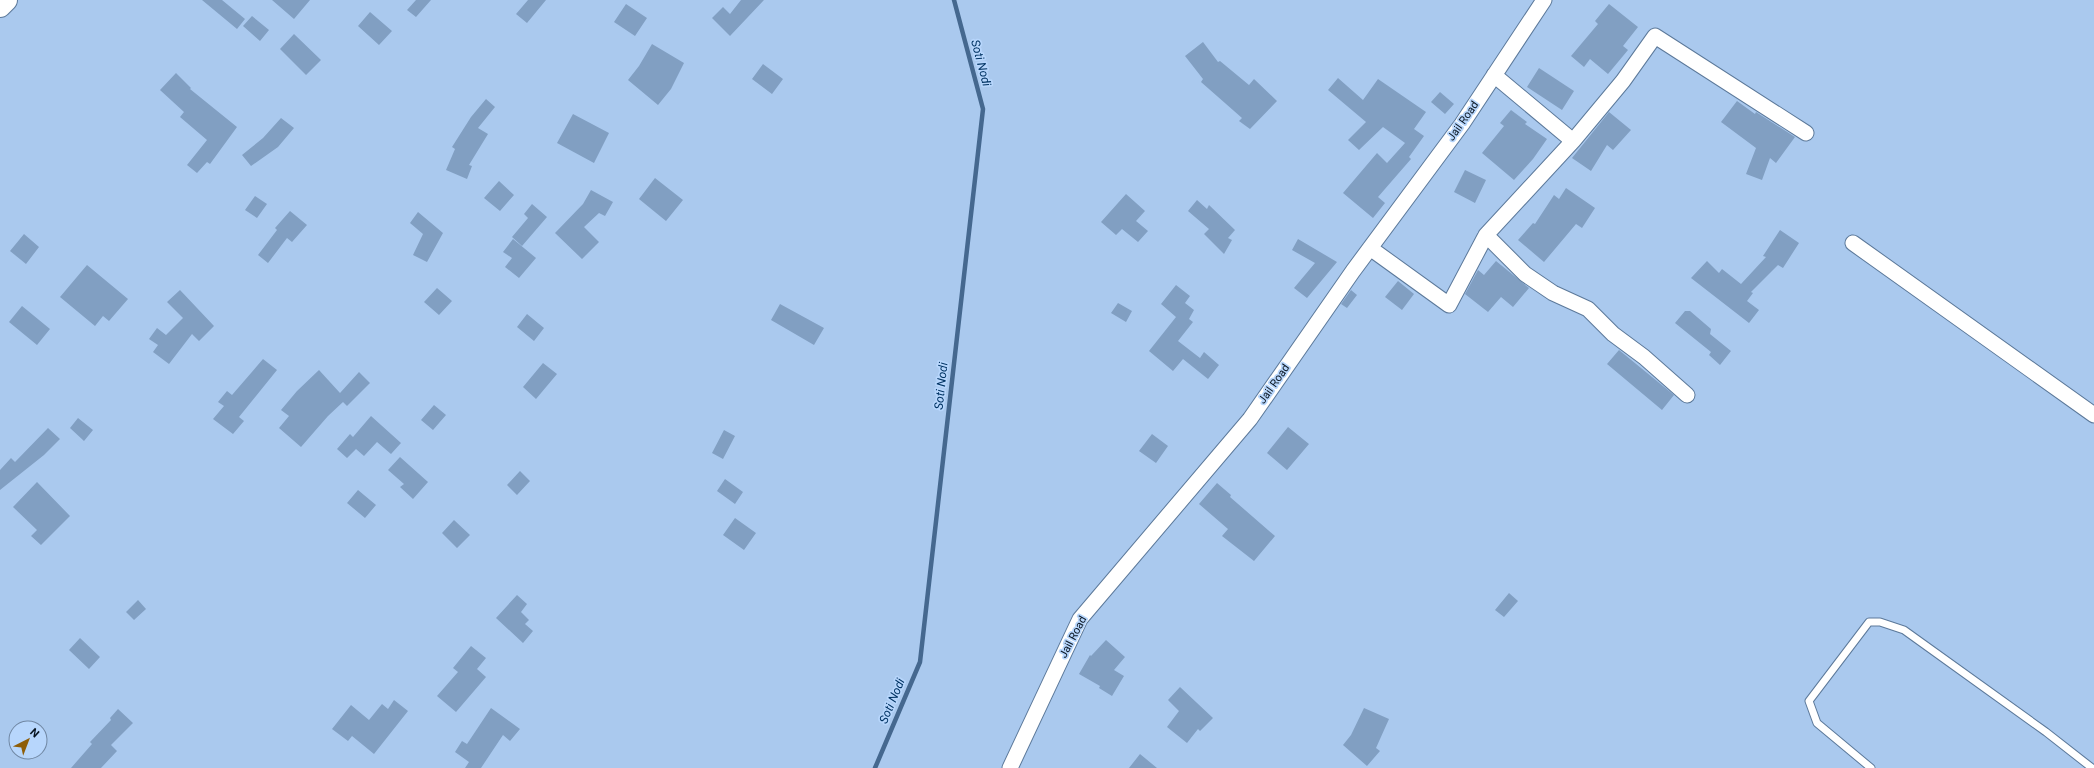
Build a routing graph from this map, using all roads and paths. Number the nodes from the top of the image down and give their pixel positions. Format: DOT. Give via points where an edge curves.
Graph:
graph roads {
  1 [pos="6,0"];
  2 [pos="1544,0"];
  3 [pos="0,6"];
  4 [pos="1494,75"];
  5 [pos="1806,133"];
  6 [pos="1573,141"];
  7 [pos="1486,234"];
  8 [pos="1853,243"];
  9 [pos="1370,248"];
  10 [pos="1688,395"];
  11 [pos="2094,415"];
  12 [pos="1010,768"];
  13 [pos="1871,768"];
  14 [pos="2092,768"];
  1 -- 3 [label="highway"];
  2 -- 4 [label="street, Jail Road"];
  4 -- 6 [label="street"];
  4 -- 9 [label="street, Jail Road" via="1462,124"];
  5 -- 6 [label="street" via="1655,36 1623,81"];
  6 -- 7 [label="street"];
  7 -- 9 [label="street" via="1449,305"];
  7 -- 10 [label="street" via="1524,274 1553,293 1588,309 1613,334"];
  8 -- 11 [label="street"];
  9 -- 12 [label="street, Jail Road" via="1250,419 1080,619"];
  13 -- 14 [label="lane" via="1817,723 1809,701 1869,622 1880,622 1904,630"];
}
